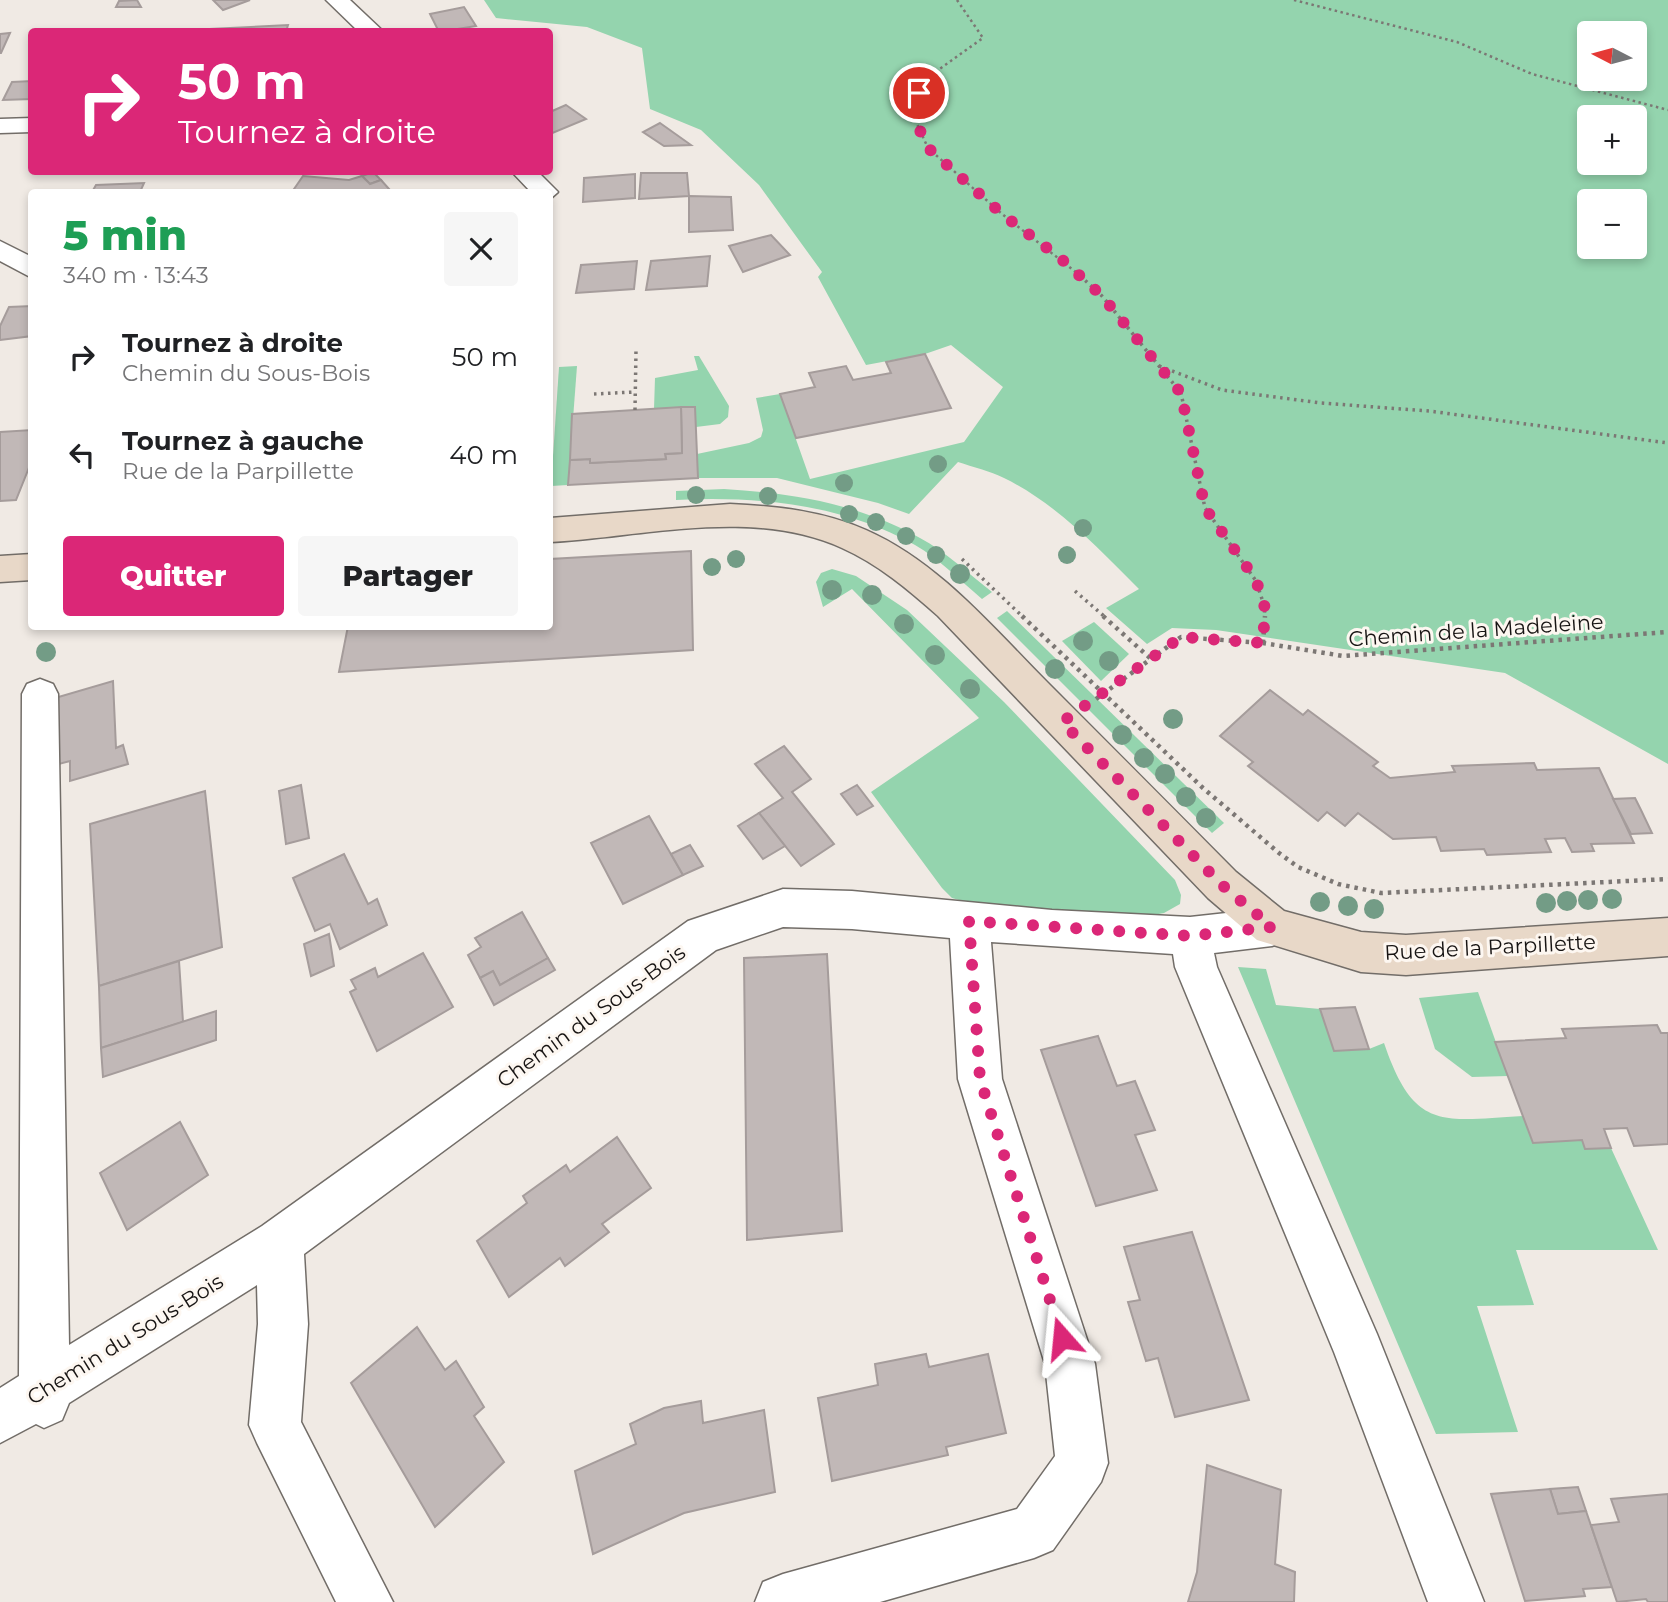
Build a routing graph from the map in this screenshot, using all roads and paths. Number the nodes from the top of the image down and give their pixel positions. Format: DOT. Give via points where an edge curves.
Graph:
graph roads {
  1 [pos="337,0"];
  2 [pos="957,0"];
  3 [pos="1294,0"];
  4 [pos="368,28"];
  5 [pos="1668,110"];
  6 [pos="28,125"];
  7 [pos="0,127"];
  8 [pos="527,175"];
  9 [pos="542,189"];
  10 [pos="0,249"];
  11 [pos="28,267"];
  12 [pos="635,350"];
  13 [pos="1158,366"];
  14 [pos="634,391"];
  15 [pos="594,394"];
  16 [pos="635,410"];
  17 [pos="1668,443"];
  18 [pos="553,530"];
  19 [pos="28,567"];
  20 [pos="0,569"];
  21 [pos="1075,592"];
  22 [pos="1668,632"];
  23 [pos="1263,643"];
  24 [pos="1150,658"];
  25 [pos="40,694"];
  26 [pos="1062,722"];
  27 [pos="1298,867"];
  28 [pos="1668,879"];
  29 [pos="969,921"];
  30 [pos="1272,927"];
  31 [pos="1190,936"];
  32 [pos="1668,937"];
  33 [pos="279,1243"];
  34 [pos="44,1396"];
  35 [pos="0,1417"];
  36 [pos="365,1602"];
  37 [pos="783,1602"];
  38 [pos="1456,1602"];
  1 -- 4 [label="street"];
  2 -- 13 [label="path" via="983,38 927,78 910,109 928,148 1102,296"];
  3 -- 5 [label="path" via="1457,43 1532,74"];
  6 -- 7 [label="street"];
  8 -- 9 [label="street"];
  10 -- 11 [label="street"];
  12 -- 14 [label="path"];
  13 -- 17 [label="path" via="1222,390 1429,411"];
  13 -- 23 [label="path" via="1181,393 1205,508 1256,580 1265,608"];
  14 -- 15 [label="path"];
  14 -- 16 [label="path"];
  18 -- 26 [label="street, Rue de la Parpillette" via="719,517 787,520 838,533 886,557 936,593"];
  19 -- 20 [label="street"];
  21 -- 24 [label="path"];
  22 -- 23 [label="path, Chemin de la Madeleine" via="1343,656"];
  23 -- 24 [label="path, Chemin de la Madeleine" via="1181,637"];
  24 -- 26 [label="path, Chemin de la Madeleine"];
  25 -- 34 [label="street"];
  26 -- 30 [label="street, Rue de la Parpillette" via="1222,885"];
  27 -- 28 [label="path" via="1338,884 1381,893"];
  29 -- 31 [label="street, Chemin du Sous-Bois"];
  29 -- 33 [label="street, Chemin du Sous-Bois" via="783,908 703,935"];
  29 -- 37 [label="street" via="980,1079 1070,1364 1083,1463 1034,1531"];
  30 -- 31 [label="street, Chemin du Sous-Bois"];
  30 -- 32 [label="street, Rue de la Parpillette" via="1361,952 1406,955"];
  31 -- 38 [label="street" via="1196,967 1359,1352"];
  33 -- 34 [label="street, Chemin du Sous-Bois"];
  33 -- 36 [label="street" via="283,1324 275,1424"];
  34 -- 35 [label="street, Chemin du Sous-Bois"];
}
